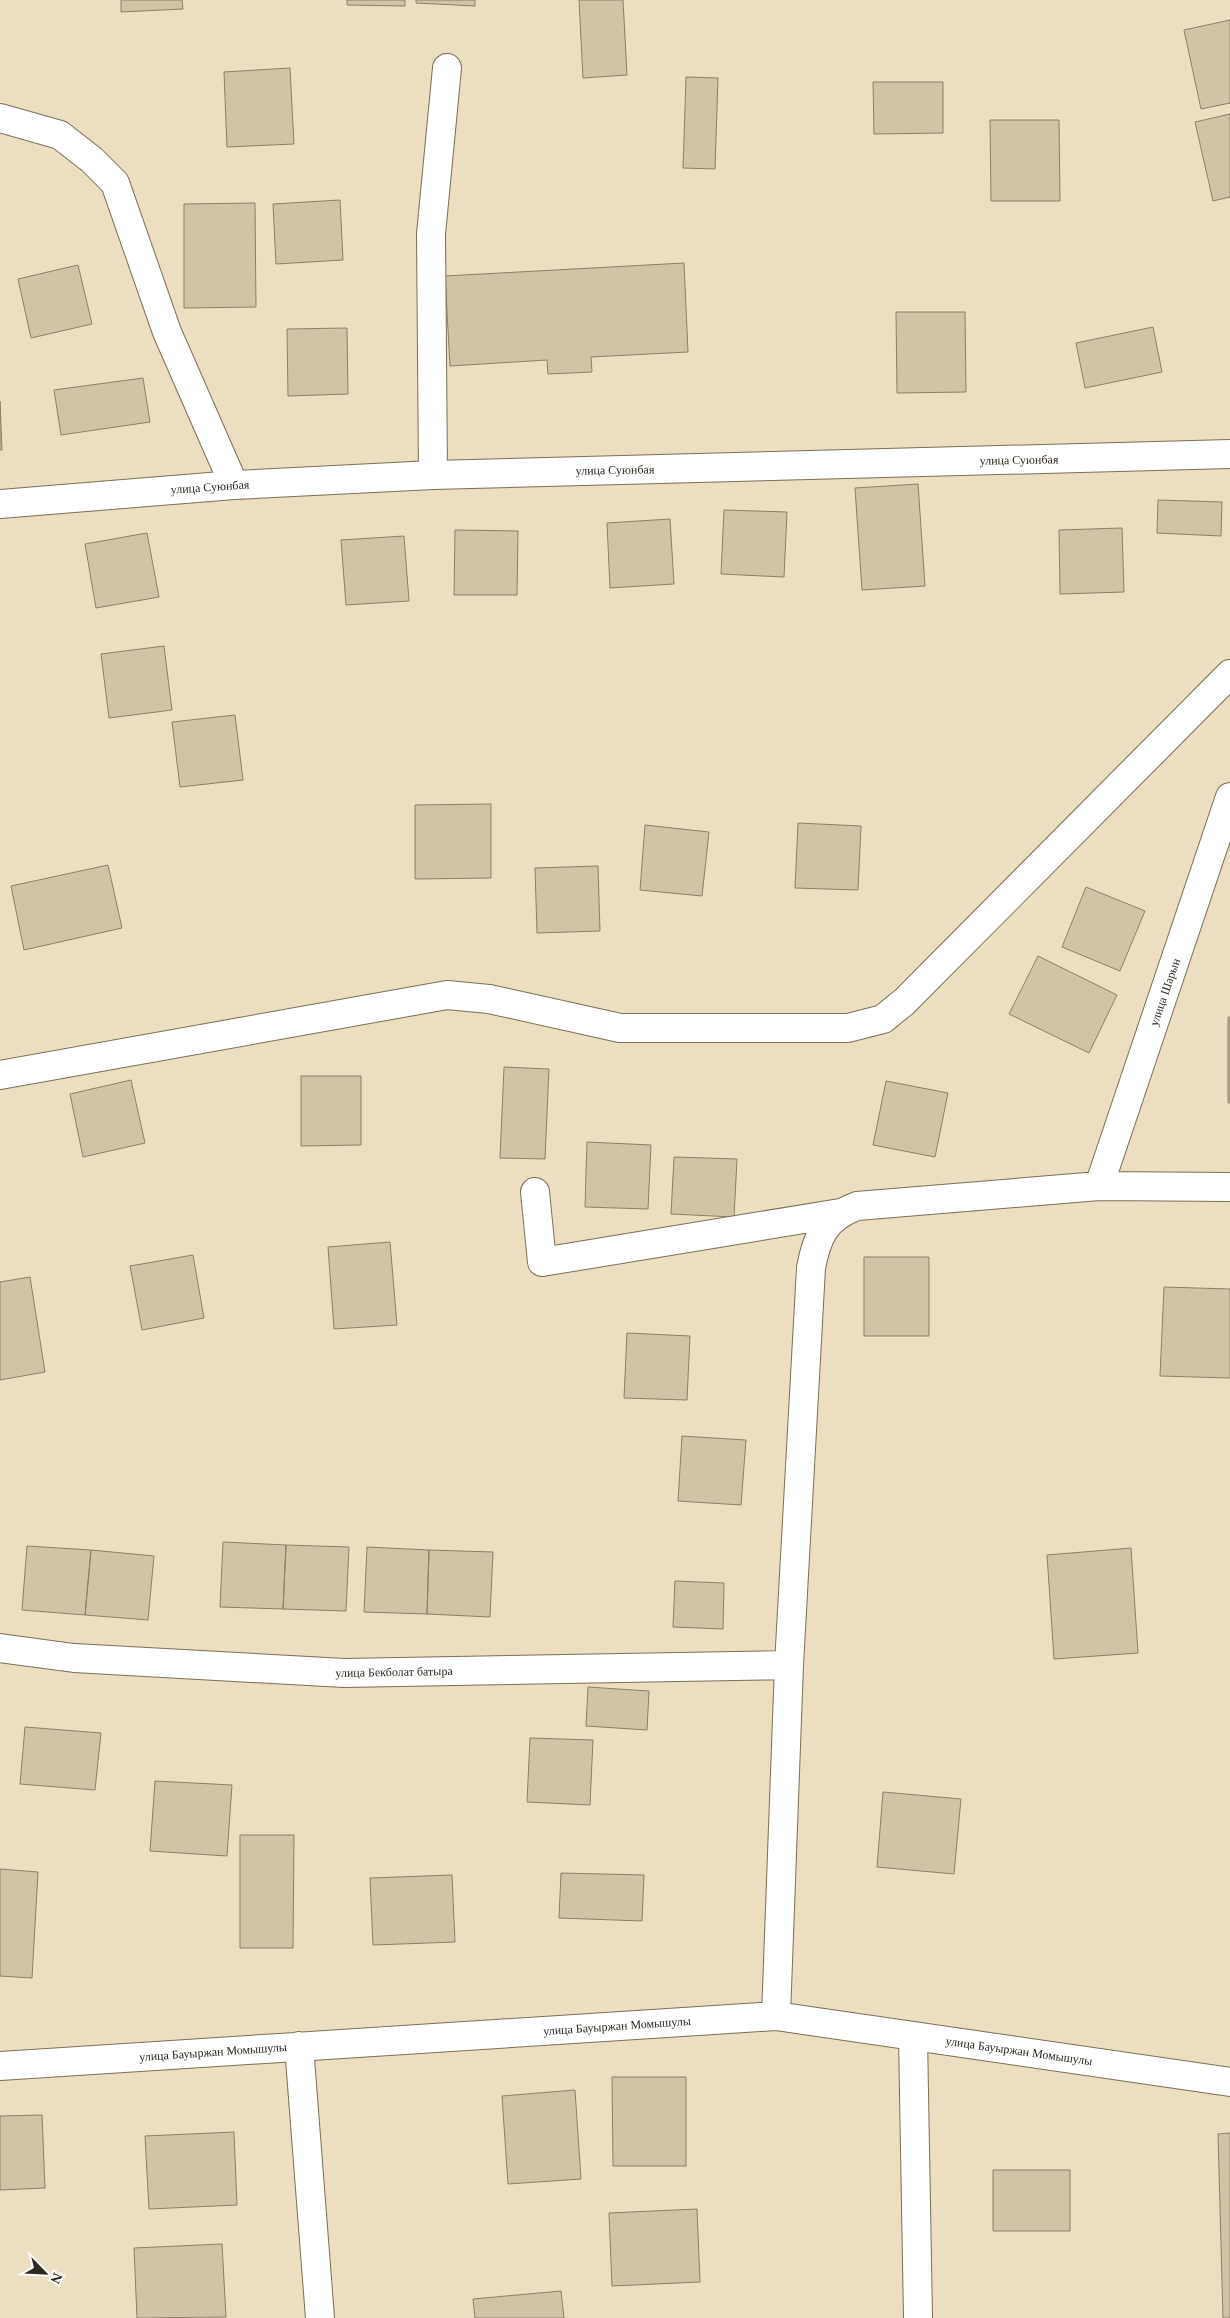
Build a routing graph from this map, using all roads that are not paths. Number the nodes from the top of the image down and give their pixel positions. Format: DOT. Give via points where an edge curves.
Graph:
graph roads {
  1 [pos="448,68"];
  2 [pos="0,118"];
  3 [pos="1230,454"];
  4 [pos="433,475"];
  5 [pos="234,485"];
  6 [pos="0,504"];
  7 [pos="1230,674"];
  8 [pos="1230,797"];
  9 [pos="0,1075"];
  10 [pos="1099,1186"];
  11 [pos="1230,1187"];
  12 [pos="535,1192"];
  13 [pos="840,1213"];
  14 [pos="0,1648"];
  15 [pos="789,1665"];
  16 [pos="776,2016"];
  17 [pos="913,2036"];
  18 [pos="298,2046"];
  19 [pos="0,2066"];
  20 [pos="1230,2082"];
  21 [pos="320,2318"];
  22 [pos="918,2318"];
  1 -- 4 [label="street" via="431,234"];
  2 -- 5 [label="street" via="60,136 92,160 115,183 167,332"];
  3 -- 4 [label="street, улица Суюнбая"];
  4 -- 5 [label="street, улица Суюнбая"];
  5 -- 6 [label="street, улица Суюнбая"];
  7 -- 9 [label="street" via="904,1002 883,1018 848,1028 620,1028 490,999 447,995"];
  8 -- 10 [label="street, улица Шарын"];
  10 -- 11 [label="street"];
  10 -- 13 [label="street" via="857,1206"];
  12 -- 13 [label="street" via="542,1262"];
  13 -- 15 [label="street" via="825,1228 815,1248 811,1268"];
  14 -- 15 [label="street, улица Бекболат батыра" via="74,1658 344,1674"];
  15 -- 16 [label="street"];
  16 -- 17 [label="street, улица Бауыржан Момышулы"];
  16 -- 18 [label="street, улица Бауыржан Момышулы"];
  17 -- 20 [label="street, улица Бауыржан Момышулы"];
  17 -- 22 [label="street"];
  18 -- 19 [label="street, улица Бауыржан Момышулы"];
  18 -- 21 [label="street"];
}
